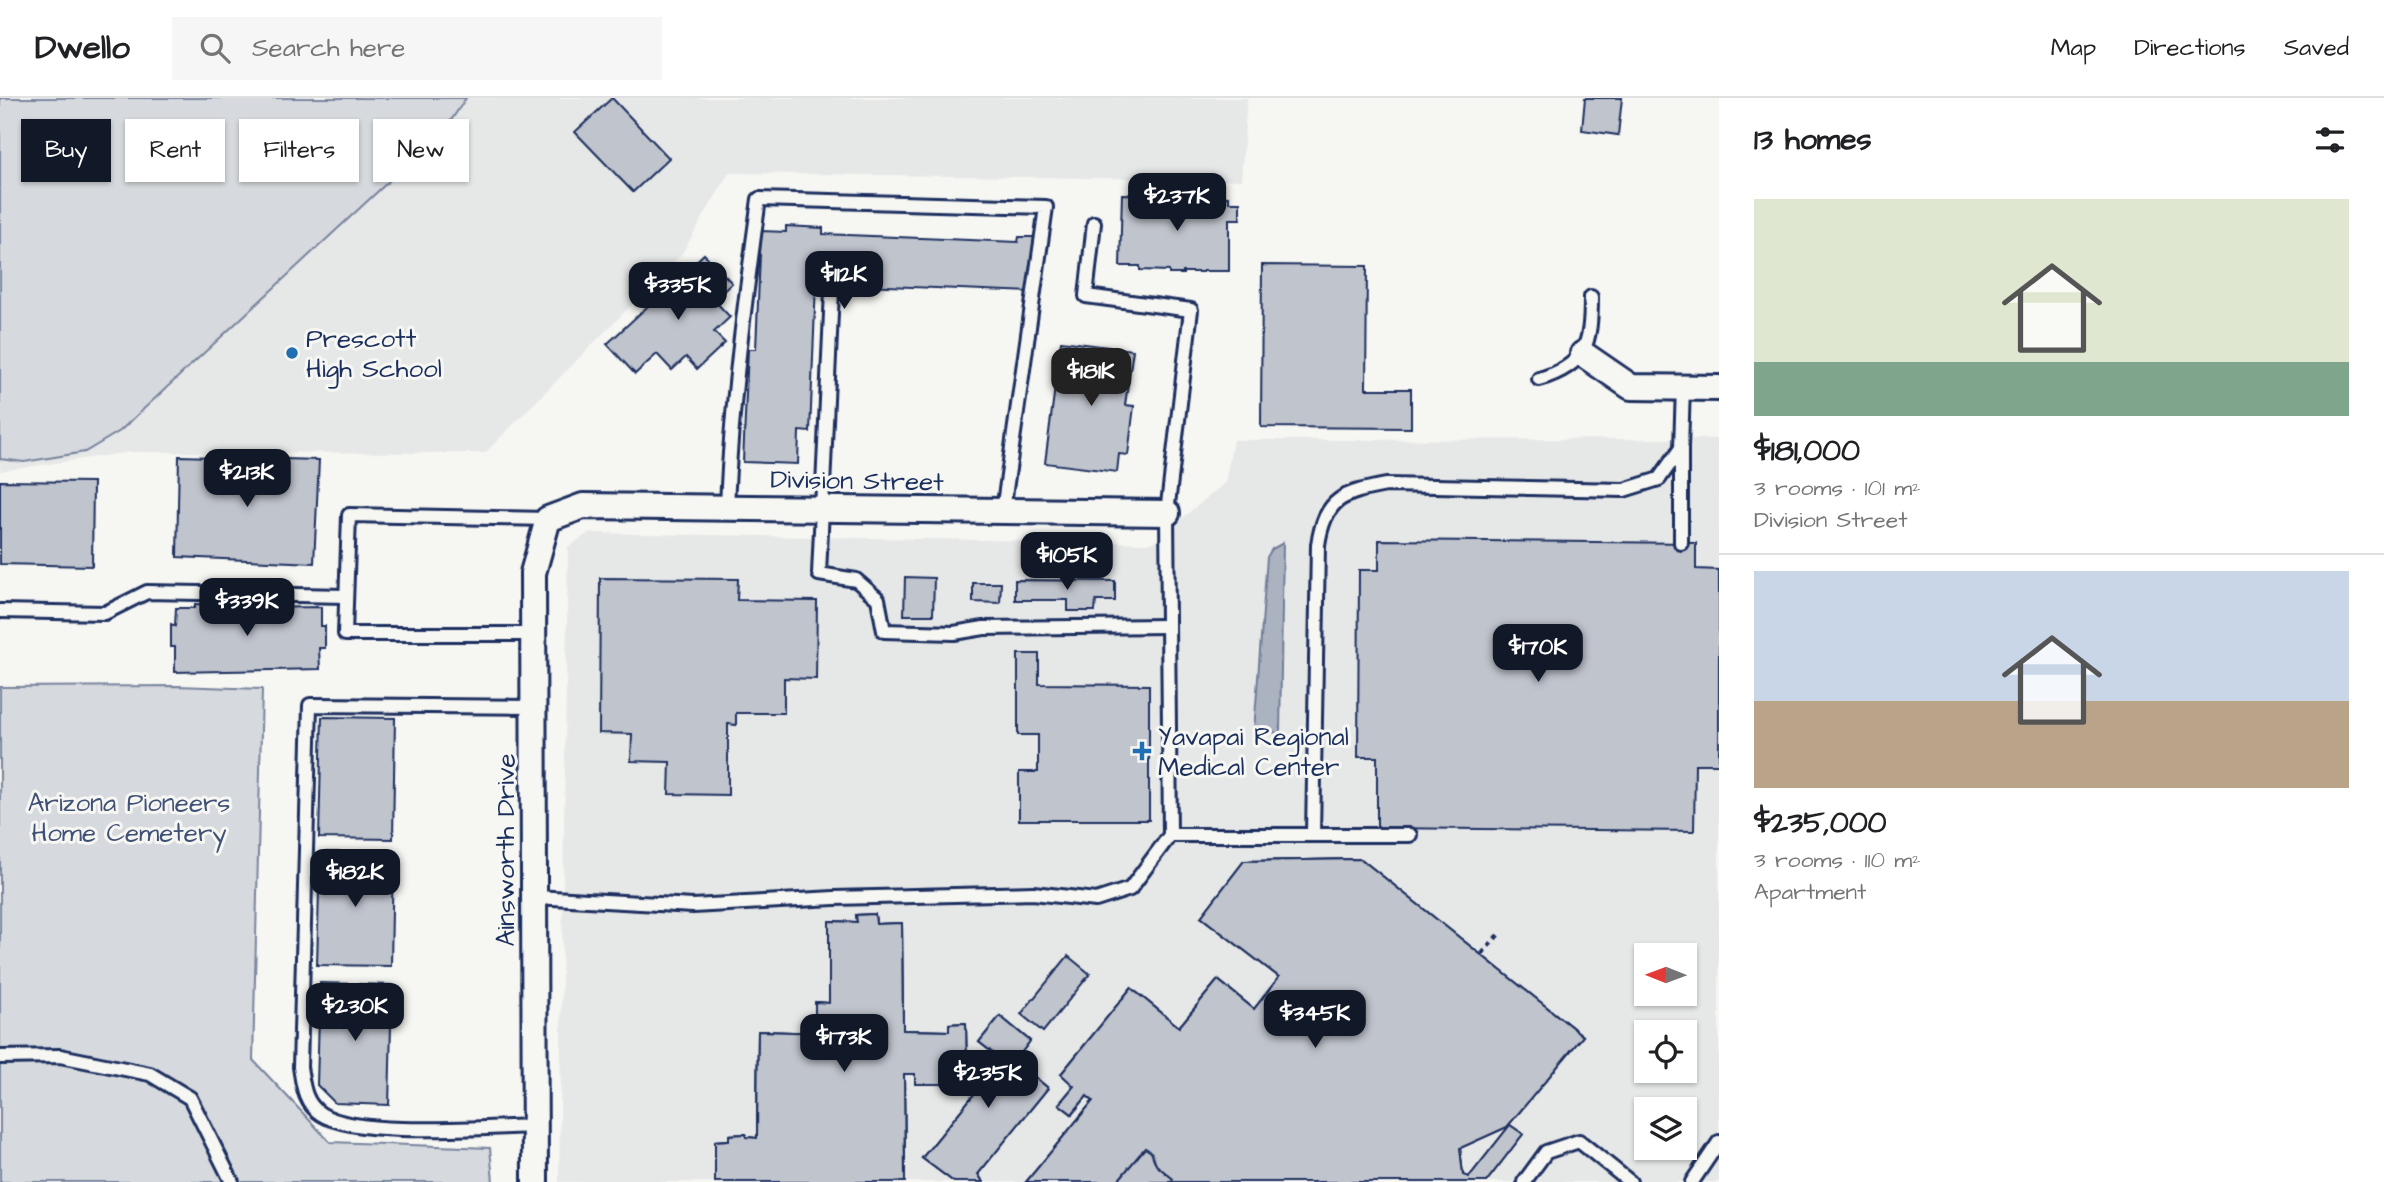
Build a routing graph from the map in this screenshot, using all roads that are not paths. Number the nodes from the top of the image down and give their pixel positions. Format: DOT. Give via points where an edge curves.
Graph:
graph roads {
  1 [pos="1094,223"];
  2 [pos="832,291"];
  3 [pos="1591,297"];
  4 [pos="1583,354"];
  5 [pos="1539,379"];
  6 [pos="1684,387"];
  7 [pos="1719,388"];
  8 [pos="1681,448"];
  9 [pos="727,508"];
  10 [pos="820,509"];
  11 [pos="1003,511"];
  12 [pos="1167,513"];
  13 [pos="548,519"];
  14 [pos="1681,543"];
  15 [pos="346,596"];
  16 [pos="0,611"];
  17 [pos="1168,626"];
  18 [pos="534,634"];
  19 [pos="534,707"];
  20 [pos="1170,835"];
  21 [pos="1313,835"];
  22 [pos="1409,835"];
  23 [pos="535,897"];
  24 [pos="0,1056"];
  25 [pos="535,1126"];
  26 [pos="1719,1142"];
  27 [pos="232,1182"];
  28 [pos="535,1182"];
  29 [pos="1524,1182"];
  30 [pos="1630,1182"];
  31 [pos="1692,1182"];
  1 -- 12 [label="lane" via="1086,296 1191,310"];
  2 -- 10 [label="lane"];
  3 -- 4 [label="lane"];
  4 -- 5 [label="lane" via="1560,373"];
  4 -- 6 [label="street" via="1631,387"];
  6 -- 7 [label="street"];
  6 -- 8 [label="lane"];
  8 -- 14 [label="lane"];
  8 -- 21 [label="lane" via="1659,479 1624,489 1386,485 1351,492 1326,513 1318,545"];
  9 -- 10 [label="street, Division Street"];
  9 -- 11 [label="lane" via="739,347 759,198 1045,207"];
  9 -- 13 [label="street, Division Street" via="583,506"];
  10 -- 11 [label="street, Division Street"];
  10 -- 17 [label="lane" via="819,574 856,580 878,599 884,631"];
  11 -- 12 [label="street, Division Street"];
  12 -- 17 [label="lane"];
  13 -- 15 [label="lane" via="349,515"];
  13 -- 18 [label="street, Ainsworth Drive" via="533,573"];
  15 -- 16 [label="lane" via="147,592 105,613"];
  15 -- 18 [label="lane" via="345,634"];
  17 -- 20 [label="lane"];
  18 -- 19 [label="street, Ainsworth Drive"];
  19 -- 23 [label="street, Ainsworth Drive"];
  19 -- 25 [label="lane" via="310,705 300,1067 304,1096 320,1114 347,1125"];
  20 -- 21 [label="lane"];
  20 -- 23 [label="lane" via="1130,889 1096,900 1033,893 693,906"];
  21 -- 22 [label="lane"];
  23 -- 25 [label="street, Ainsworth Drive"];
  24 -- 27 [label="lane" via="60,1056 150,1074 190,1098"];
  25 -- 28 [label="street, Ainsworth Drive"];
  26 -- 31 [label="lane"];
  29 -- 30 [label="lane" via="1546,1152 1579,1142"];
}
